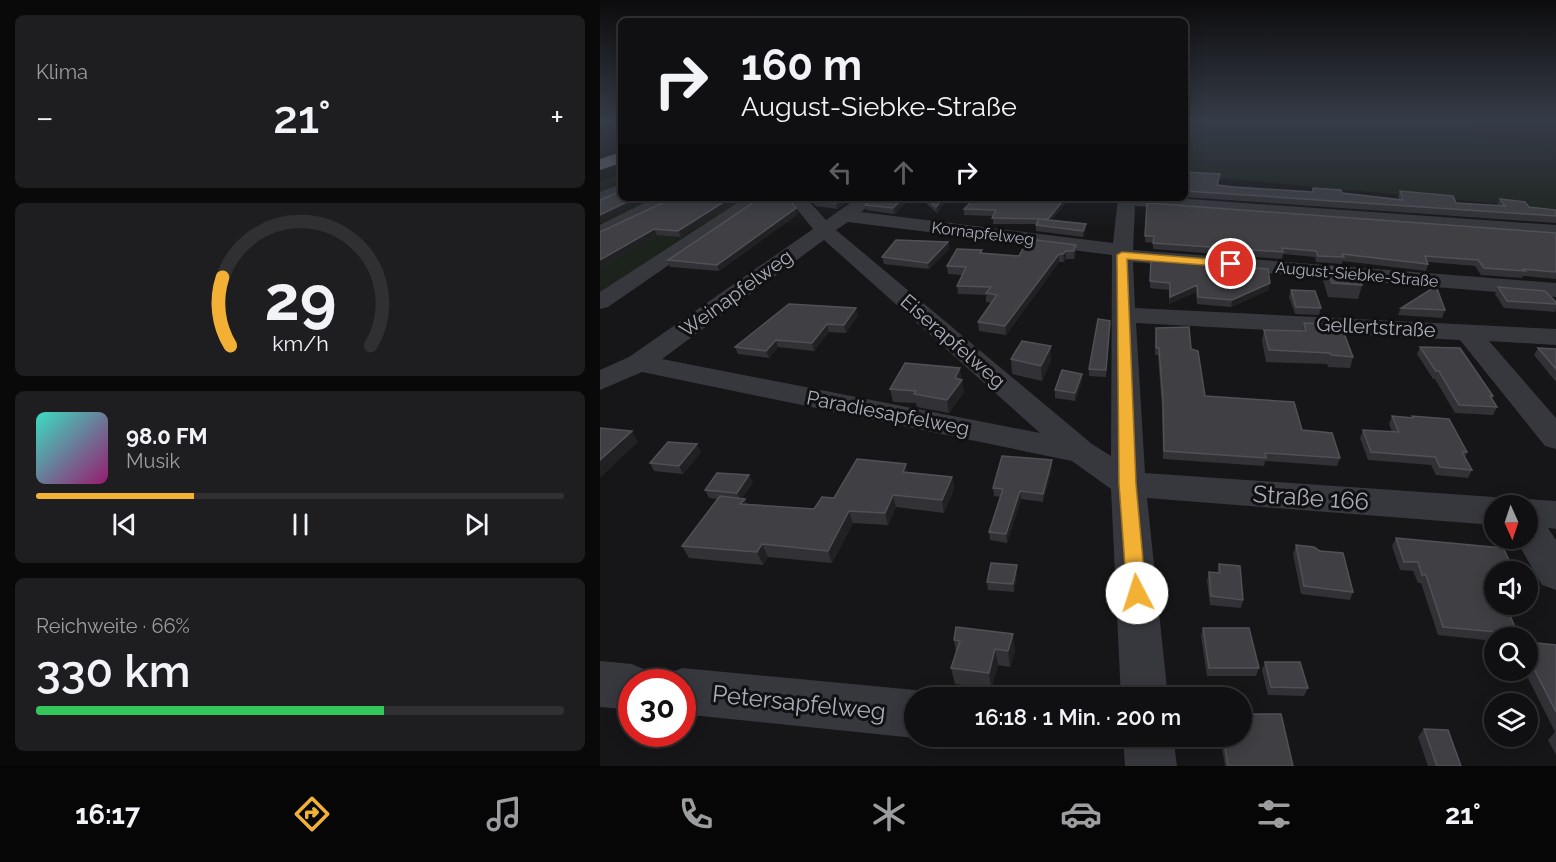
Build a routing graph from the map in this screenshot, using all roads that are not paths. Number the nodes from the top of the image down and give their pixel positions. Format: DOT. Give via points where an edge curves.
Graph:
graph roads {
  1 [pos="618,158"];
  2 [pos="600,165"];
  3 [pos="618,190"];
  4 [pos="600,199"];
  5 [pos="662,201"];
  6 [pos="752,201"];
  7 [pos="801,201"];
  8 [pos="865,201"];
  9 [pos="1127,201"];
  10 [pos="1154,201"];
  11 [pos="834,223"];
  12 [pos="1556,231"];
  13 [pos="600,233"];
  14 [pos="1122,253"];
  15 [pos="1556,290"];
  16 [pos="600,302"];
  17 [pos="1125,315"];
  18 [pos="1467,332"];
  19 [pos="1556,337"];
  20 [pos="639,363"];
  21 [pos="600,381"];
  22 [pos="1556,438"];
  23 [pos="1082,452"];
  24 [pos="1128,484"];
  25 [pos="1484,510"];
  26 [pos="1538,514"];
  27 [pos="1556,515"];
  28 [pos="1538,544"];
  29 [pos="1556,573"];
  30 [pos="600,684"];
  31 [pos="618,686"];
  32 [pos="1144,687"];
  33 [pos="696,693"];
  34 [pos="904,713"];
  35 [pos="1149,747"];
  36 [pos="1151,766"];
  1 -- 2 [label="highway"];
  3 -- 4 [label="street"];
  5 -- 13 [label="street"];
  6 -- 16 [label="street"];
  7 -- 11 [label="street, Eiserapfelweg"];
  8 -- 11 [label="street, Weinapfelweg"];
  9 -- 14 [label="street"];
  10 -- 12 [label="street"];
  11 -- 14 [label="street, Kornapfelweg"];
  11 -- 20 [label="street, Weinapfelweg"];
  11 -- 23 [label="street, Eiserapfelweg"];
  14 -- 15 [label="street, August-Siebke-Straße"];
  14 -- 17 [label="street"];
  17 -- 18 [label="street, Gellertstraße"];
  17 -- 24 [label="street"];
  18 -- 19 [label="street, Gellertstraße"];
  18 -- 22 [label="street"];
  20 -- 21 [label="street, Weinapfelweg"];
  20 -- 23 [label="street, Paradiesapfelweg"];
  23 -- 24 [label="street, Paradiesapfelweg"];
  24 -- 25 [label="street, Straße 166"];
  24 -- 32 [label="street"];
  26 -- 27 [label="street"];
  28 -- 29 [label="street"];
  30 -- 31 [label="street"];
  33 -- 34 [label="street, Petersapfelweg"];
  35 -- 36 [label="street"];
}
